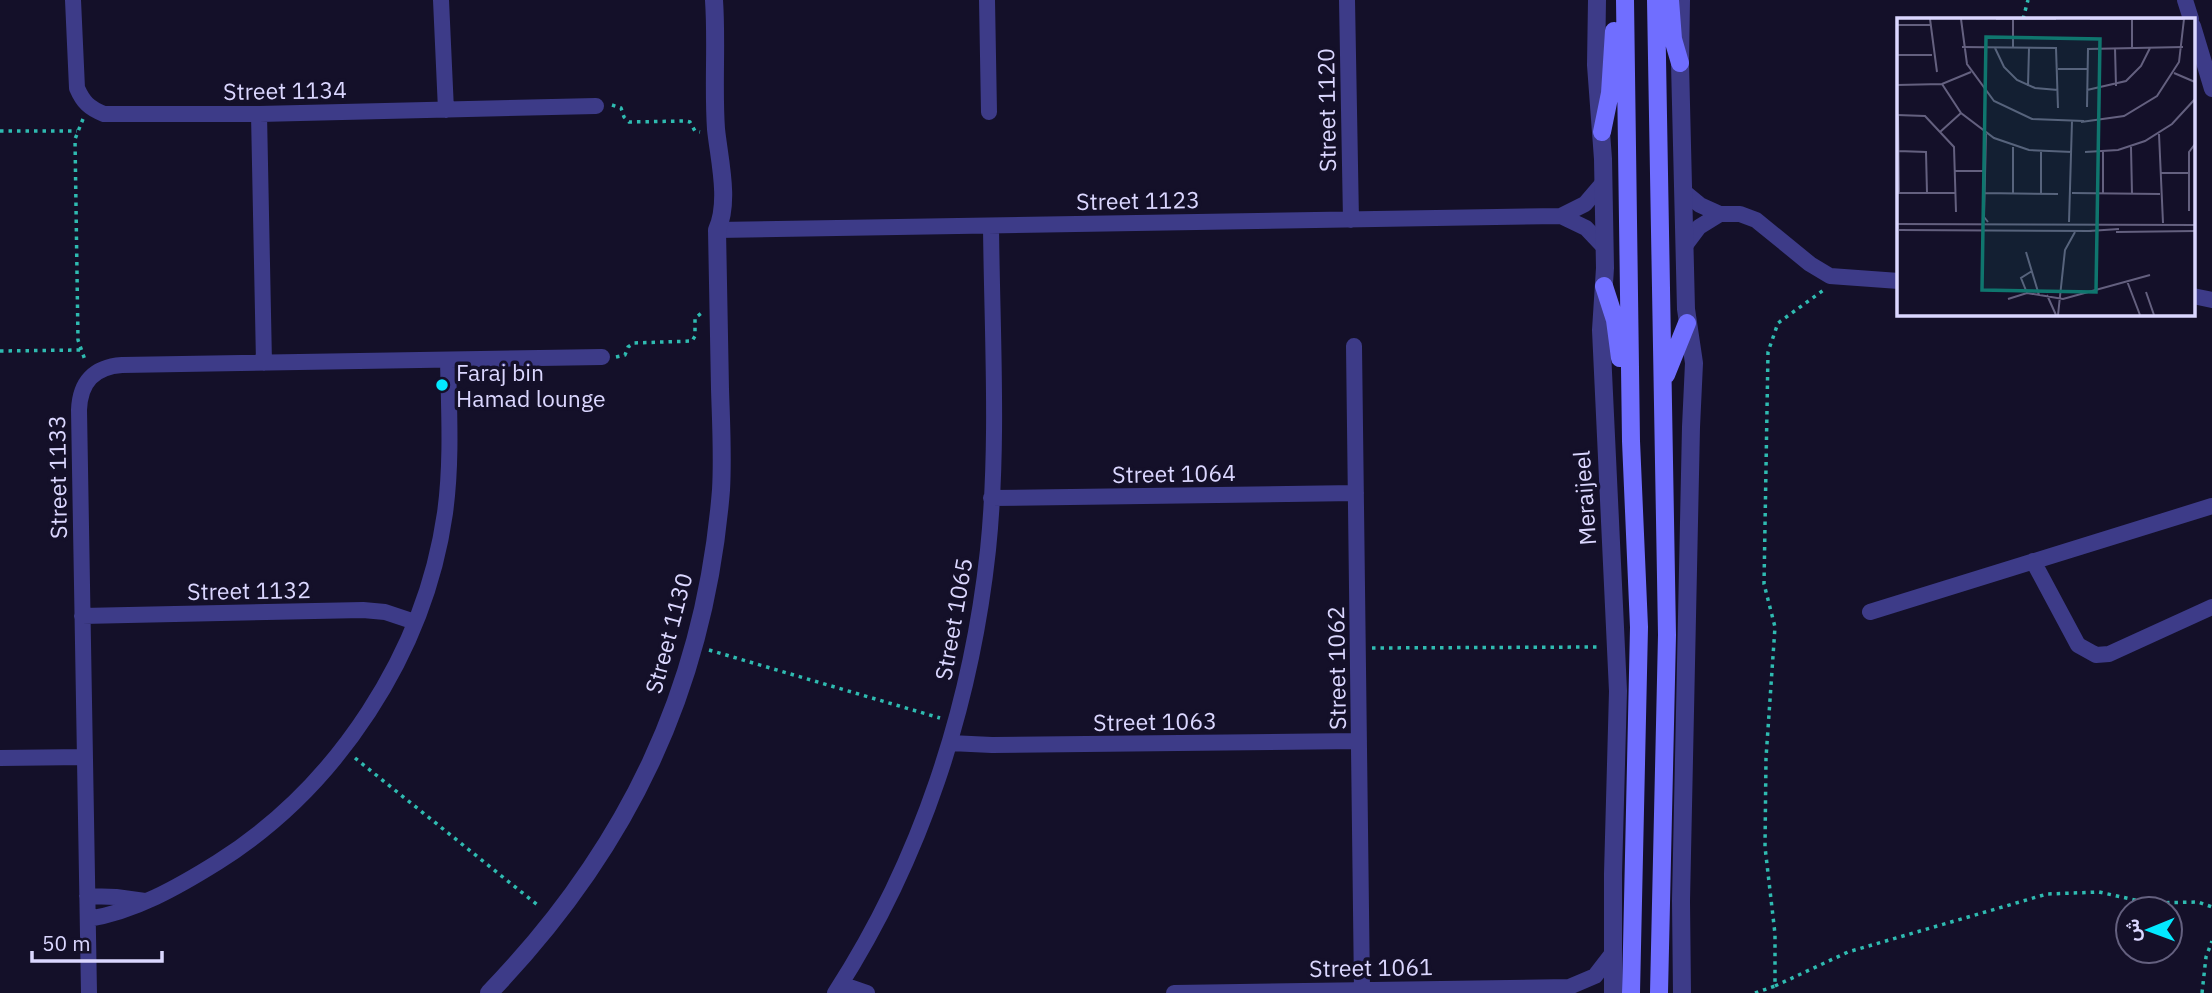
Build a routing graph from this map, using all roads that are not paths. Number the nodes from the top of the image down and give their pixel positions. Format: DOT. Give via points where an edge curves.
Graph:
graph roads {
  1 [pos="73,0"];
  2 [pos="441,0"];
  3 [pos="714,0"];
  4 [pos="987,0"];
  5 [pos="1347,0"];
  6 [pos="1597,0"];
  7 [pos="1616,0"];
  8 [pos="1625,0"];
  9 [pos="1656,0"];
  10 [pos="1670,0"];
  11 [pos="1681,0"];
  12 [pos="2185,0"];
  13 [pos="2191,18"];
  14 [pos="2194,29"];
  15 [pos="1680,64"];
  16 [pos="2212,89"];
  17 [pos="596,106"];
  18 [pos="446,110"];
  19 [pos="989,112"];
  20 [pos="259,114"];
  21 [pos="1602,132"];
  22 [pos="1604,183"];
  23 [pos="1683,191"];
  24 [pos="1720,214"];
  25 [pos="1561,216"];
  26 [pos="1351,220"];
  27 [pos="991,226"];
  28 [pos="717,230"];
  29 [pos="1604,247"];
  30 [pos="1684,247"];
  31 [pos="1897,281"];
  32 [pos="1604,286"];
  33 [pos="2194,296"];
  34 [pos="2212,300"];
  35 [pos="1687,323"];
  36 [pos="1354,346"];
  37 [pos="603,357"];
  38 [pos="447,360"];
  39 [pos="264,363"];
  40 [pos="1663,382"];
  41 [pos="1631,441"];
  42 [pos="1356,493"];
  43 [pos="991,498"];
  44 [pos="2212,506"];
  45 [pos="2034,561"];
  46 [pos="2212,607"];
  47 [pos="1870,612"];
  48 [pos="82,616"];
  49 [pos="415,622"];
  50 [pos="1359,741"];
  51 [pos="950,743"];
  52 [pos="85,757"];
  53 [pos="0,758"];
  54 [pos="87,896"];
  55 [pos="145,901"];
  56 [pos="88,919"];
  57 [pos="1612,954"];
  58 [pos="1569,987"];
  59 [pos="838,988"];
  60 [pos="1362,990"];
  61 [pos="89,993"];
  62 [pos="489,993"];
  63 [pos="867,993"];
  64 [pos="1174,993"];
  65 [pos="1586,993"];
  66 [pos="1613,993"];
  67 [pos="1632,993"];
  68 [pos="1659,993"];
  69 [pos="1682,993"];
  1 -- 20 [label="street, Street 1134" via="77,88 92,109 115,115"];
  2 -- 18 [label="street"];
  3 -- 28 [label="street, Street 1130" via="722,199"];
  4 -- 19 [label="street"];
  5 -- 26 [label="street, Street 1120"];
  6 -- 21 [label="street, Meraijeel" via="1596,86"];
  7 -- 21 [label="main road" via="1612,71"];
  8 -- 41 [label="main road"];
  9 -- 40 [label="main road"];
  10 -- 15 [label="main road"];
  11 -- 15 [label="street"];
  12 -- 13 [label="street"];
  14 -- 16 [label="street"];
  15 -- 23 [label="street"];
  17 -- 18 [label="street, Street 1134"];
  18 -- 20 [label="street, Street 1134"];
  20 -- 39 [label="street"];
  21 -- 22 [label="street, Meraijeel"];
  22 -- 25 [label="street, Street 1123" via="1586,204"];
  22 -- 29 [label="street, Meraijeel"];
  23 -- 24 [label="street"];
  23 -- 30 [label="street"];
  24 -- 30 [label="street" via="1699,227"];
  24 -- 31 [label="street" via="1756,220 1820,271 1842,278"];
  25 -- 26 [label="street, Street 1123"];
  25 -- 29 [label="street" via="1586,228"];
  26 -- 27 [label="street, Street 1123"];
  27 -- 28 [label="street, Street 1123"];
  27 -- 43 [label="street, Street 1065"];
  28 -- 62 [label="street, Street 1130" via="721,487 709,584 694,645 670,718 628,808 555,920"];
  29 -- 32 [label="street, Meraijeel"];
  30 -- 35 [label="street"];
  32 -- 41 [label="main road" via="1615,320"];
  32 -- 57 [label="street, Meraijeel" via="1602,351 1617,647"];
  33 -- 34 [label="street"];
  35 -- 40 [label="main road"];
  35 -- 69 [label="street" via="1695,378"];
  36 -- 42 [label="street, Street 1062"];
  37 -- 38 [label="street"];
  38 -- 39 [label="street"];
  38 -- 49 [label="street" via="449,469 444,515"];
  39 -- 48 [label="street, Street 1133" via="107,366 85,382 79,396"];
  40 -- 68 [label="main road" via="1667,635"];
  41 -- 67 [label="main road" via="1639,627"];
  42 -- 43 [label="street, Street 1064"];
  42 -- 50 [label="street, Street 1062"];
  43 -- 51 [label="street, Street 1065" via="981,604"];
  44 -- 45 [label="street"];
  45 -- 46 [label="street" via="2078,645 2096,655 2109,654"];
  45 -- 47 [label="street"];
  48 -- 49 [label="street, Street 1132" via="363,610"];
  48 -- 52 [label="street, Street 1133"];
  49 -- 55 [label="street" via="385,684 343,748 301,795 254,837 202,872"];
  50 -- 51 [label="street, Street 1063"];
  50 -- 60 [label="street, Street 1062"];
  51 -- 59 [label="street, Street 1065" via="910,851"];
  52 -- 53 [label="street"];
  52 -- 54 [label="street, Street 1133"];
  54 -- 55 [label="street"];
  54 -- 56 [label="street, Street 1133"];
  55 -- 56 [label="street"];
  56 -- 61 [label="street, Street 1133"];
  57 -- 58 [label="street, Street 1061" via="1595,976"];
  57 -- 66 [label="street, Meraijeel"];
  58 -- 60 [label="street, Street 1061"];
  58 -- 65 [label="street, Street 1061"];
  59 -- 63 [label="street"];
  60 -- 64 [label="street, Street 1061"];
}
